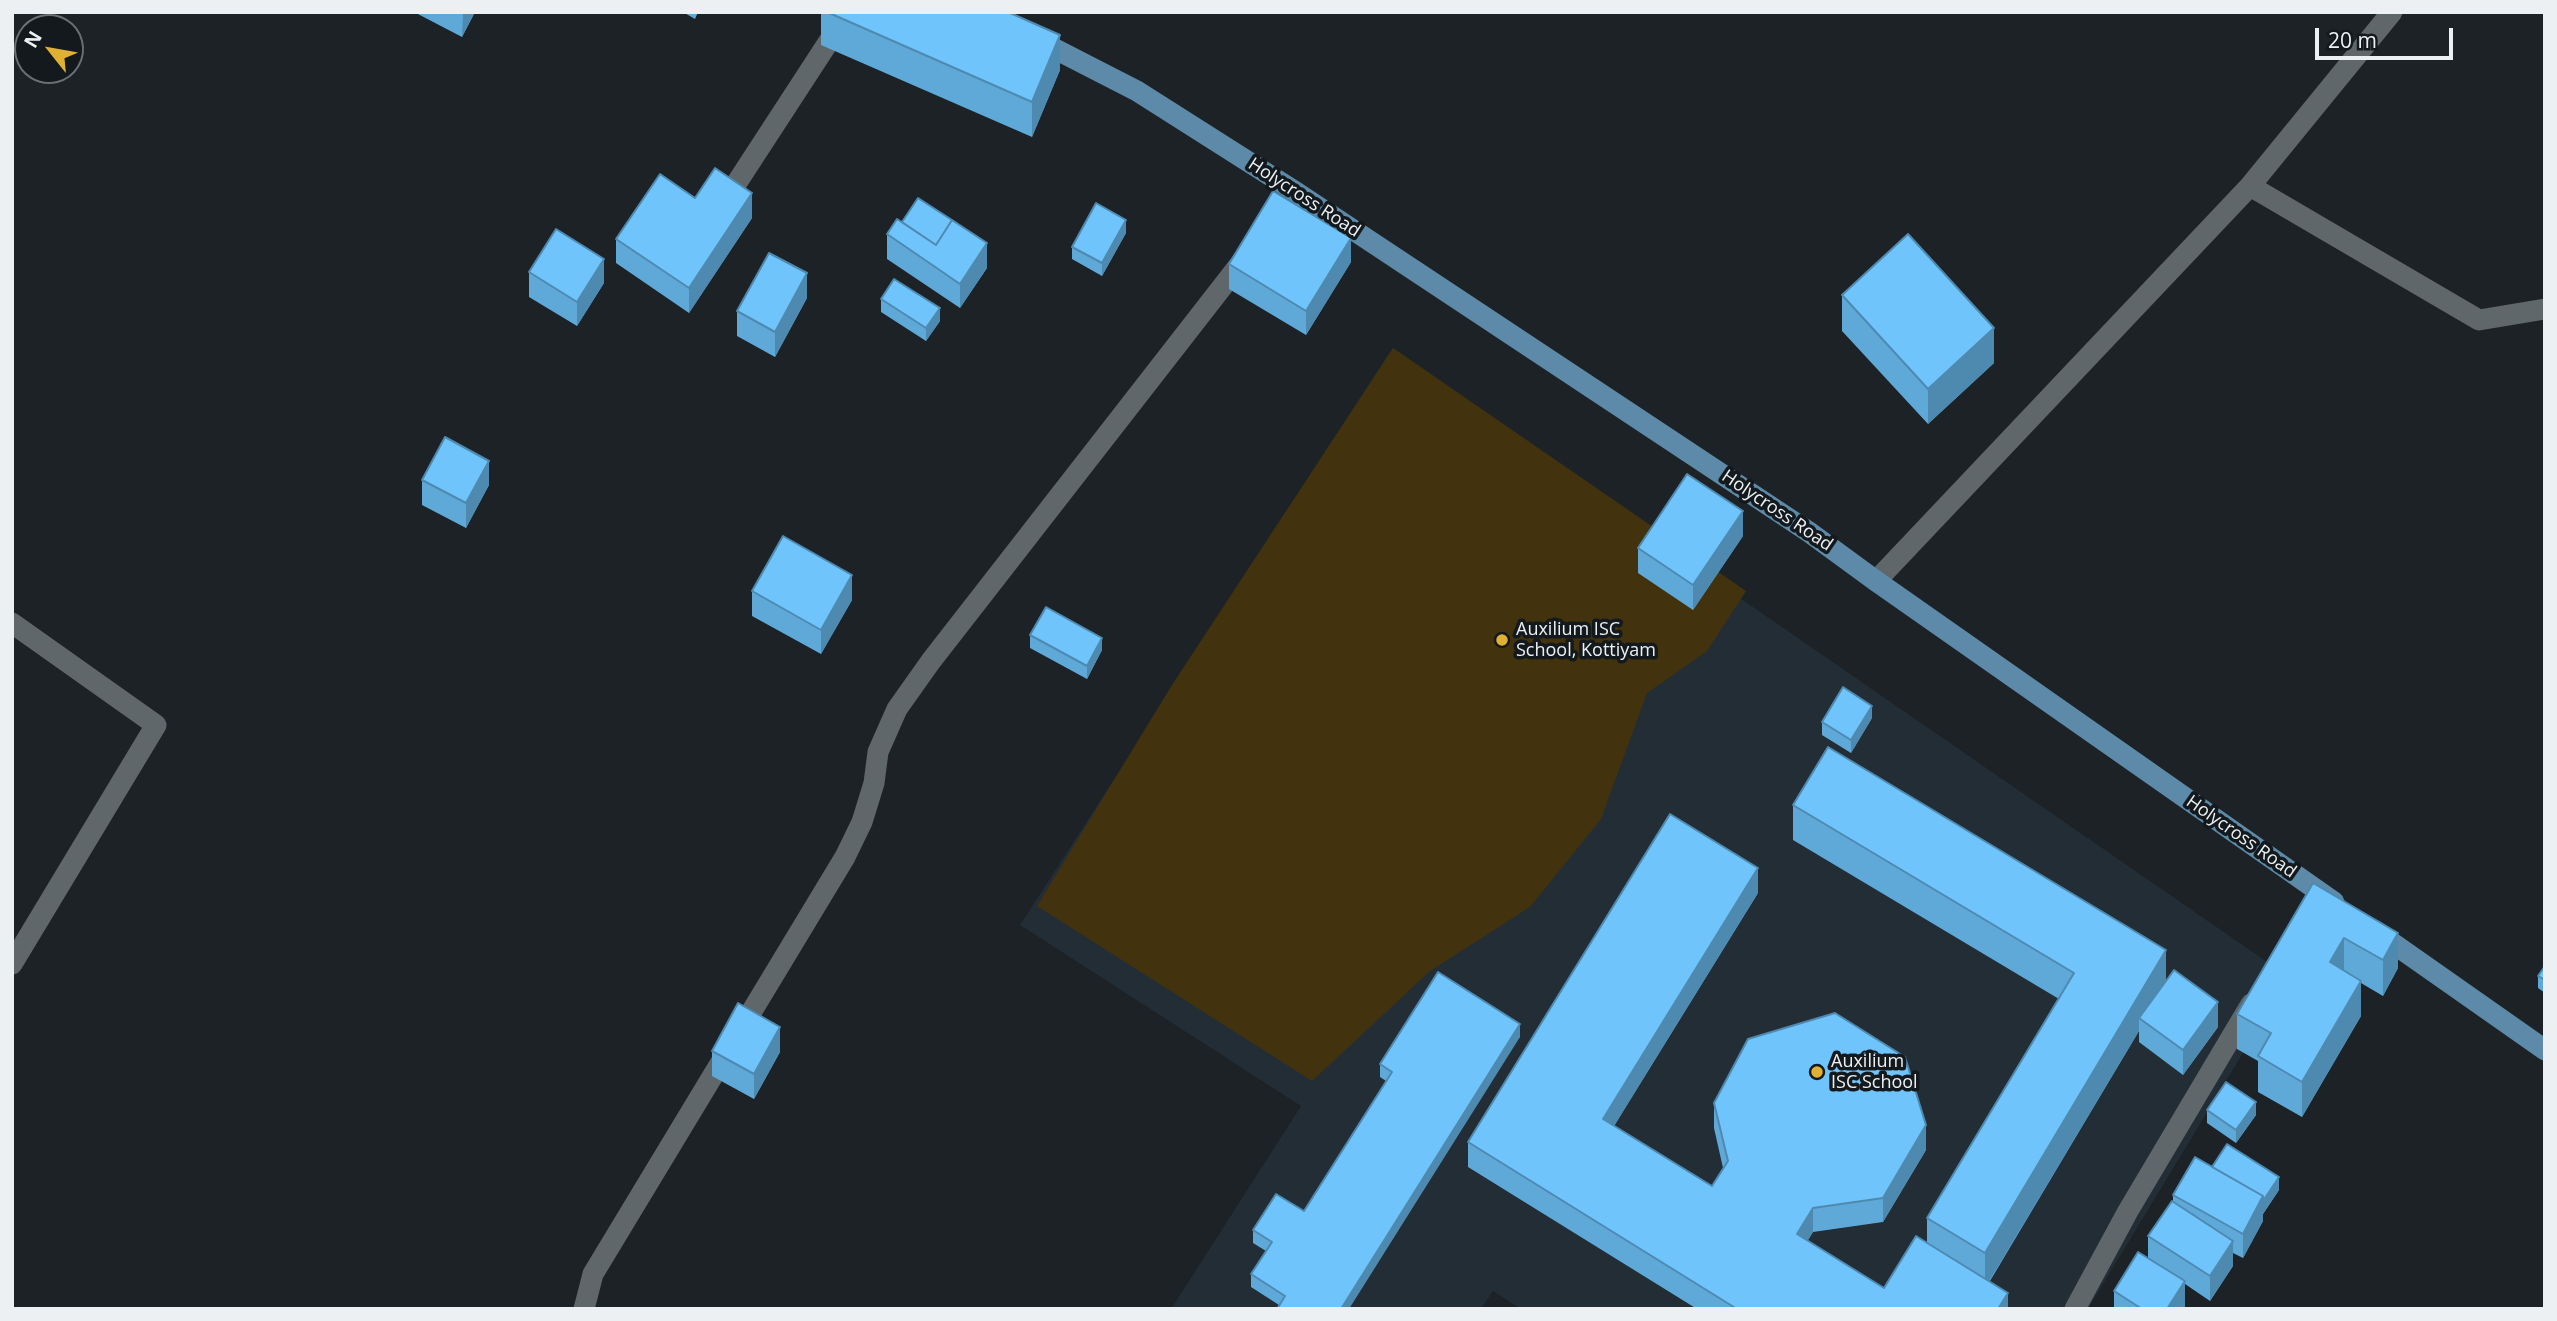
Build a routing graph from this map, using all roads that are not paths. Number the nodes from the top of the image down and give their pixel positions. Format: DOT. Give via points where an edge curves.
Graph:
graph roads {
  1 [pos="848,12"];
  2 [pos="983,12"];
  3 [pos="2392,12"];
  4 [pos="2250,186"];
  5 [pos="714,218"];
  6 [pos="1262,235"];
  7 [pos="2545,309"];
  8 [pos="1876,582"];
  9 [pos="12,623"];
  10 [pos="12,964"];
  11 [pos="2262,986"];
  12 [pos="2545,1050"];
  13 [pos="584,1309"];
  14 [pos="2075,1309"];
  1 -- 5 [label="street"];
  2 -- 8 [label="main road, Holycross Road" via="1137,91 1292,197 1809,532"];
  3 -- 4 [label="street"];
  4 -- 7 [label="street" via="2479,320"];
  4 -- 8 [label="street"];
  6 -- 13 [label="street" via="897,709 878,752 863,822 845,857 593,1274"];
  8 -- 12 [label="main road, Holycross Road" via="2316,897"];
  9 -- 10 [label="street" via="156,724"];
  11 -- 14 [label="street"];
}
